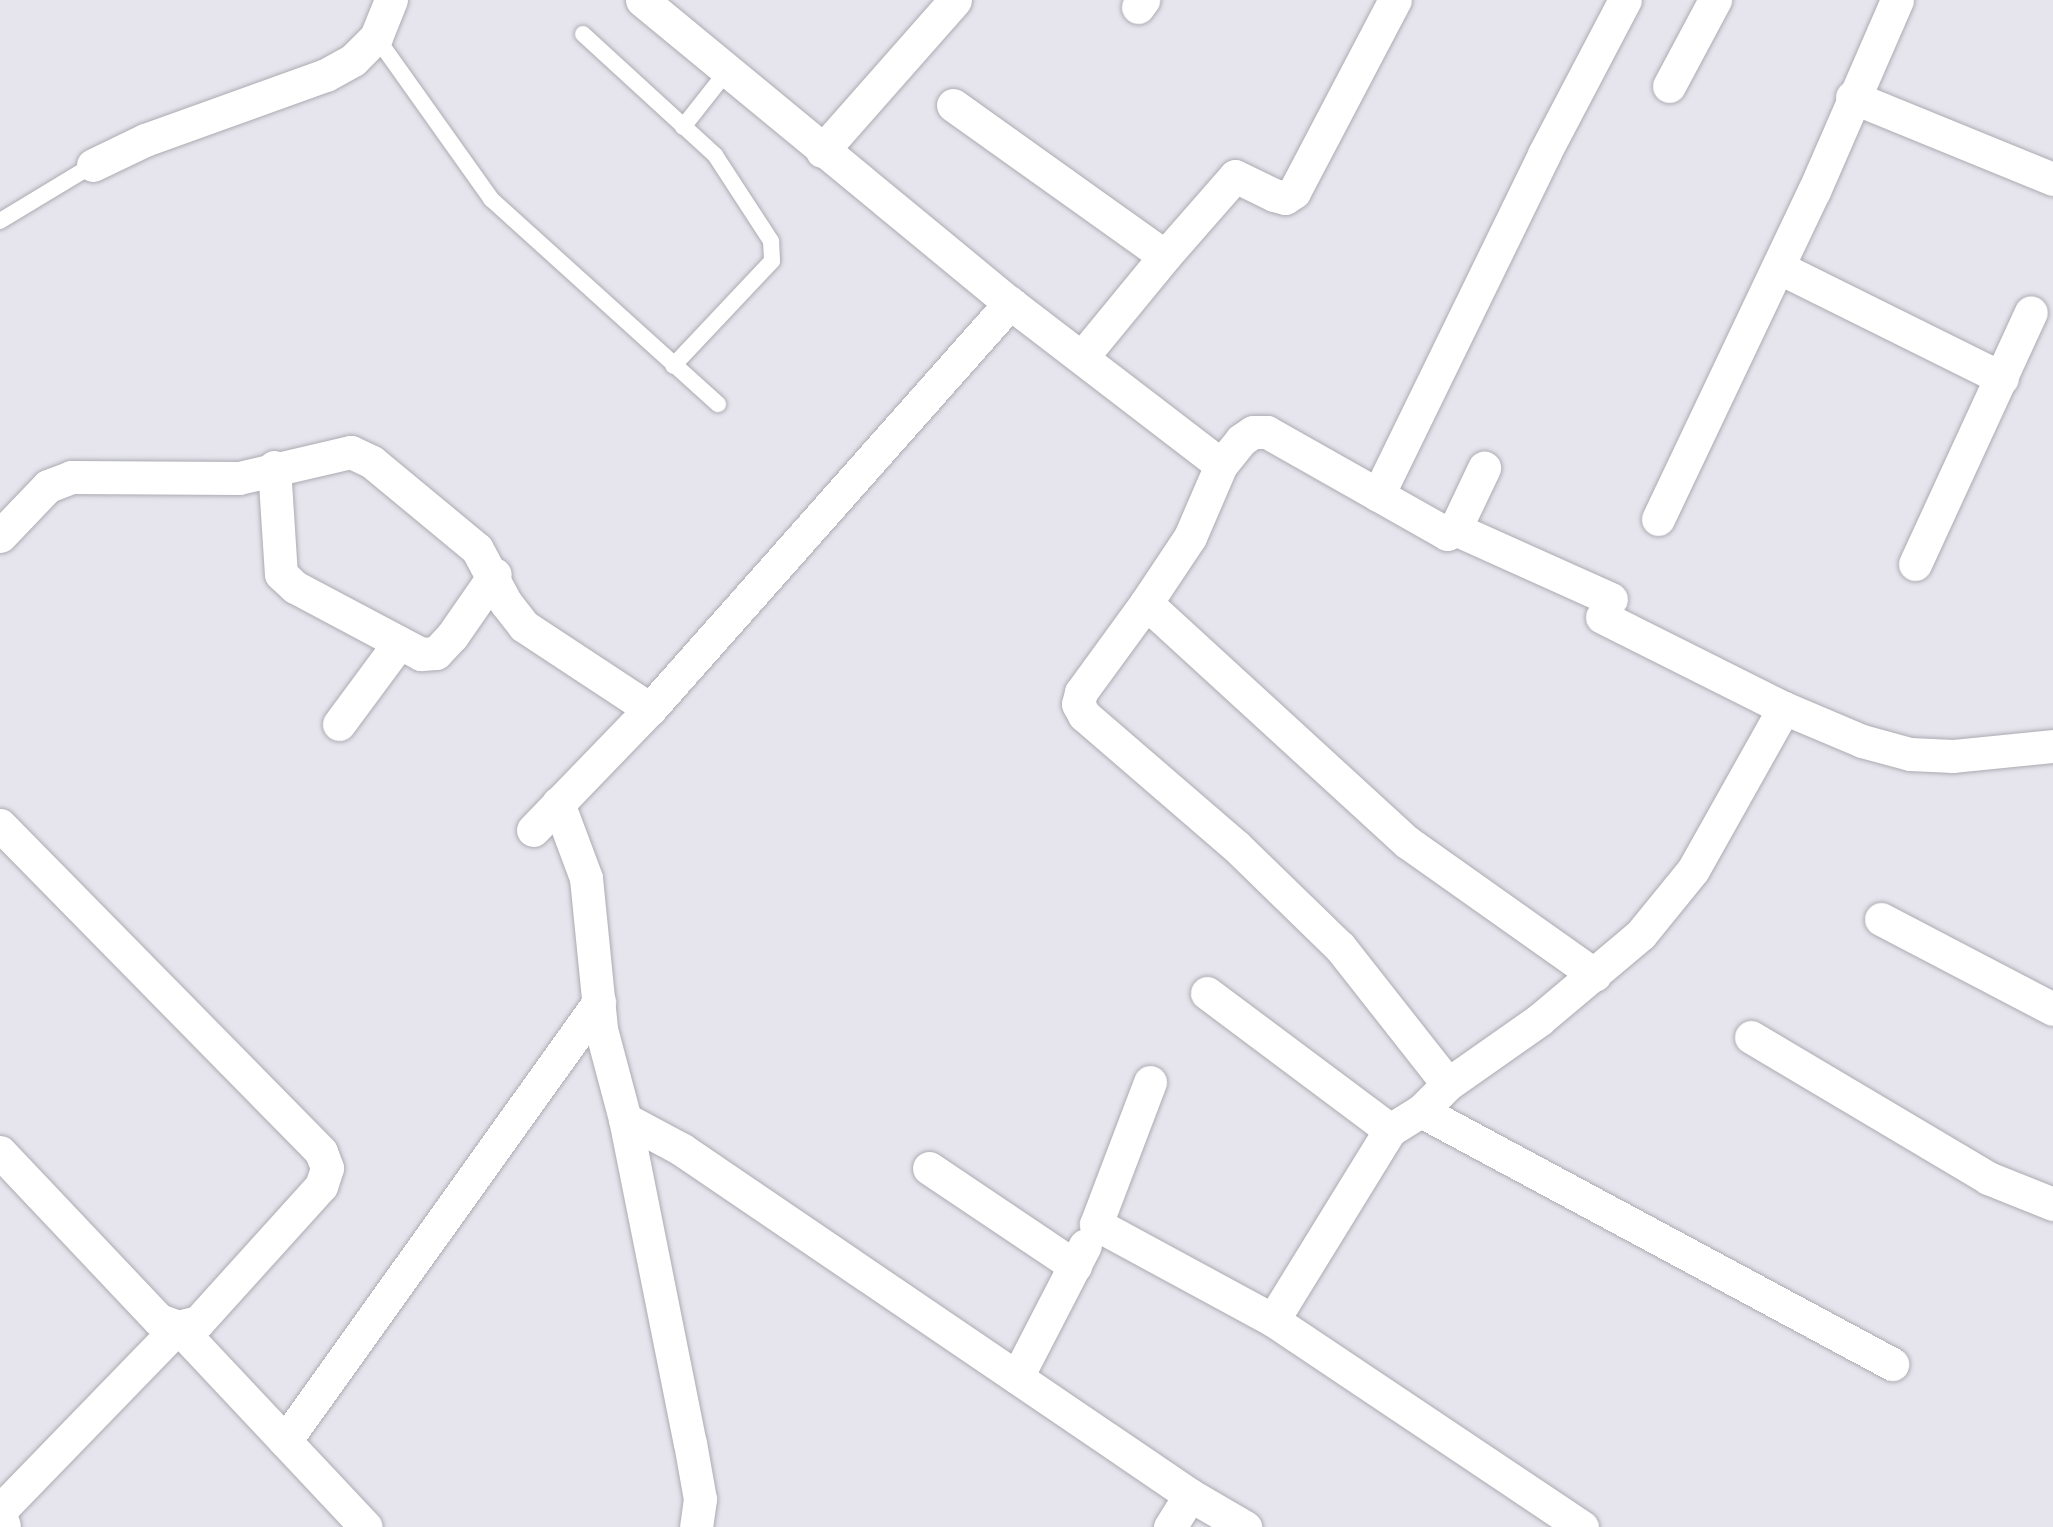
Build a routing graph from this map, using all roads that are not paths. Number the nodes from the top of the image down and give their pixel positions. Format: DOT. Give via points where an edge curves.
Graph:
graph roads {
  1 [pos="391,0"];
  2 [pos="642,0"];
  3 [pos="955,0"];
  4 [pos="1395,0"];
  5 [pos="1625,0"];
  6 [pos="1715,0"];
  7 [pos="1897,0"];
  8 [pos="583,34"];
  9 [pos="376,37"];
  10 [pos="727,71"];
  11 [pos="1669,86"];
  12 [pos="1852,97"];
  13 [pos="953,105"];
  14 [pos="682,127"];
  15 [pos="822,151"];
  16 [pos="93,165"];
  17 [pos="2053,179"];
  18 [pos="0,221"];
  19 [pos="1165,256"];
  20 [pos="1778,267"];
  21 [pos="1010,303"];
  22 [pos="2031,312"];
  23 [pos="1082,358"];
  24 [pos="673,366"];
  25 [pos="2003,378"];
  26 [pos="718,404"];
  27 [pos="1221,466"];
  28 [pos="274,467"];
  29 [pos="1484,468"];
  30 [pos="1378,495"];
  31 [pos="1658,519"];
  32 [pos="1455,529"];
  33 [pos="0,536"];
  34 [pos="1915,564"];
  35 [pos="495,574"];
  36 [pos="1146,603"];
  37 [pos="399,643"];
  38 [pos="1784,708"];
  39 [pos="650,709"];
  40 [pos="339,724"];
  41 [pos="2053,746"];
  42 [pos="558,803"];
  43 [pos="0,825"];
  44 [pos="533,830"];
  45 [pos="1881,919"];
  46 [pos="1595,975"];
  47 [pos="1207,993"];
  48 [pos="599,1002"];
  49 [pos="2053,1009"];
  50 [pos="1751,1037"];
  51 [pos="1150,1082"];
  52 [pos="1448,1084"];
  53 [pos="1421,1111"];
  54 [pos="625,1119"];
  55 [pos="1390,1130"];
  56 [pos="0,1152"];
  57 [pos="929,1168"];
  58 [pos="2053,1204"];
  59 [pos="1096,1224"];
  60 [pos="1074,1265"];
  61 [pos="1273,1320"];
  62 [pos="178,1327"];
  63 [pos="1892,1363"];
  64 [pos="1017,1377"];
  65 [pos="285,1441"];
  66 [pos="1191,1495"];
  67 [pos="0,1511"];
  68 [pos="0,1521"];
  69 [pos="2,1527"];
  70 [pos="366,1527"];
  71 [pos="696,1527"];
  72 [pos="1170,1527"];
  73 [pos="1245,1527"];
  74 [pos="1582,1527"];
  1 -- 9 [label="street"];
  2 -- 10 [label="street"];
  3 -- 15 [label="street"];
  4 -- 19 [label="street" via="1294,192 1285,198 1235,176"];
  5 -- 30 [label="street" via="1544,154"];
  6 -- 11 [label="street"];
  7 -- 12 [label="street"];
  8 -- 14 [label="lane"];
  9 -- 16 [label="street" via="353,60 326,75 145,140"];
  9 -- 24 [label="lane" via="491,199"];
  10 -- 14 [label="lane"];
  10 -- 15 [label="street"];
  12 -- 17 [label="street"];
  12 -- 20 [label="street"];
  13 -- 19 [label="street"];
  14 -- 24 [label="lane" via="715,156 750,205 771,241 772,261"];
  15 -- 21 [label="street"];
  16 -- 18 [label="lane"];
  19 -- 23 [label="street"];
  20 -- 25 [label="street"];
  20 -- 31 [label="street"];
  21 -- 23 [label="street"];
  21 -- 39 [label="street"];
  22 -- 25 [label="street"];
  23 -- 27 [label="street"];
  24 -- 26 [label="lane"];
  25 -- 34 [label="street"];
  27 -- 30 [label="street" via="1247,436 1267,432"];
  27 -- 36 [label="street" via="1190,537"];
  28 -- 33 [label="street" via="239,478 206,480 71,477 48,486"];
  28 -- 35 [label="street" via="351,452 372,462 477,549"];
  28 -- 37 [label="street" via="281,573 295,587"];
  29 -- 32 [label="street"];
  30 -- 32 [label="street" via="1437,531 1447,534"];
  32 -- 38 [label="street"];
  35 -- 37 [label="street" via="436,653 421,654"];
  35 -- 39 [label="street" via="506,603 524,626"];
  36 -- 46 [label="street" via="1406,842"];
  36 -- 52 [label="street" via="1081,692 1078,704 1084,715 1236,846 1340,947"];
  37 -- 40 [label="street"];
  38 -- 41 [label="street" via="1862,741 1910,754 1953,756"];
  38 -- 46 [label="street" via="1693,870 1642,934"];
  39 -- 42 [label="street"];
  42 -- 44 [label="street"];
  42 -- 48 [label="street" via="586,878"];
  43 -- 62 [label="street" via="321,1152 327,1168 321,1186 198,1322"];
  45 -- 49 [label="street"];
  46 -- 52 [label="street"];
  47 -- 55 [label="street"];
  48 -- 54 [label="street" via="601,1029"];
  48 -- 65 [label="street"];
  50 -- 58 [label="street" via="1988,1178"];
  51 -- 59 [label="street"];
  52 -- 53 [label="street"];
  53 -- 55 [label="street"];
  53 -- 63 [label="street"];
  54 -- 64 [label="street" via="681,1149"];
  54 -- 71 [label="street" via="690,1443 699,1499"];
  55 -- 61 [label="street"];
  56 -- 62 [label="street" via="159,1320"];
  57 -- 60 [label="street"];
  59 -- 60 [label="street"];
  59 -- 61 [label="street"];
  60 -- 64 [label="street"];
  61 -- 74 [label="street"];
  62 -- 65 [label="street"];
  62 -- 67 [label="street"];
  64 -- 66 [label="street"];
  65 -- 70 [label="street"];
  66 -- 72 [label="street"];
  66 -- 73 [label="street"];
  68 -- 69 [label="street"];
}
